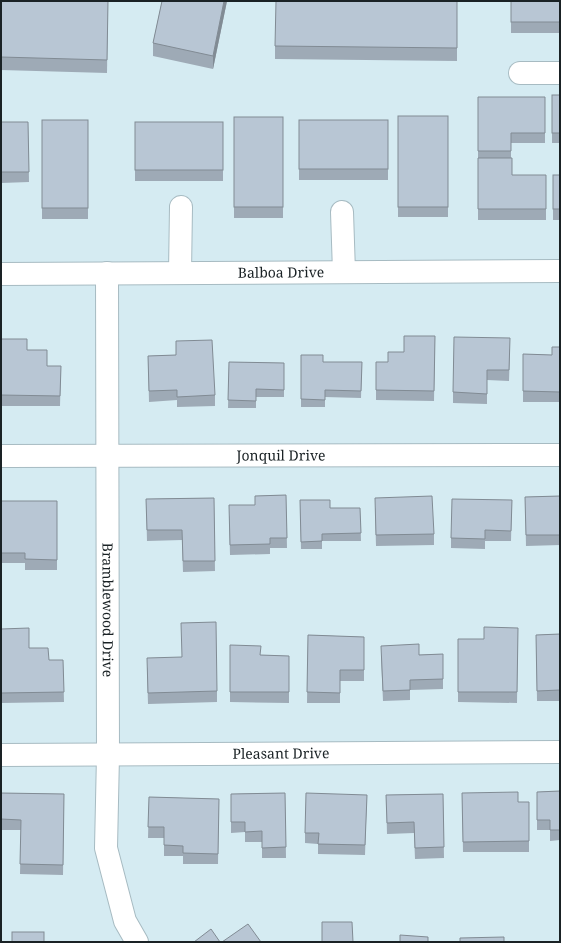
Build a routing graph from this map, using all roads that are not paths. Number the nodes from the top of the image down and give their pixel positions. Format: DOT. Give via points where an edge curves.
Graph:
graph roads {
  1 [pos="520,73"];
  2 [pos="560,73"];
  3 [pos="181,207"];
  4 [pos="342,212"];
  5 [pos="560,271"];
  6 [pos="344,272"];
  7 [pos="107,273"];
  8 [pos="180,273"];
  9 [pos="1,274"];
  10 [pos="1,456"];
  11 [pos="106,456"];
  12 [pos="560,456"];
  13 [pos="560,752"];
  14 [pos="1,755"];
  15 [pos="108,755"];
  16 [pos="137,942"];
  1 -- 2 [label="street"];
  3 -- 8 [label="street"];
  4 -- 6 [label="street"];
  5 -- 6 [label="street, Balboa Drive"];
  6 -- 8 [label="street, Balboa Drive"];
  7 -- 8 [label="street, Balboa Drive"];
  7 -- 9 [label="street, Balboa Drive"];
  7 -- 11 [label="street, Bramblewood Drive"];
  10 -- 11 [label="street, Jonquil Drive"];
  11 -- 12 [label="street, Jonquil Drive"];
  11 -- 15 [label="street, Bramblewood Drive"];
  13 -- 15 [label="street, Pleasant Drive"];
  14 -- 15 [label="street, Pleasant Drive"];
  15 -- 16 [label="street, Bramblewood Drive" via="106,848 125,921"];
}
